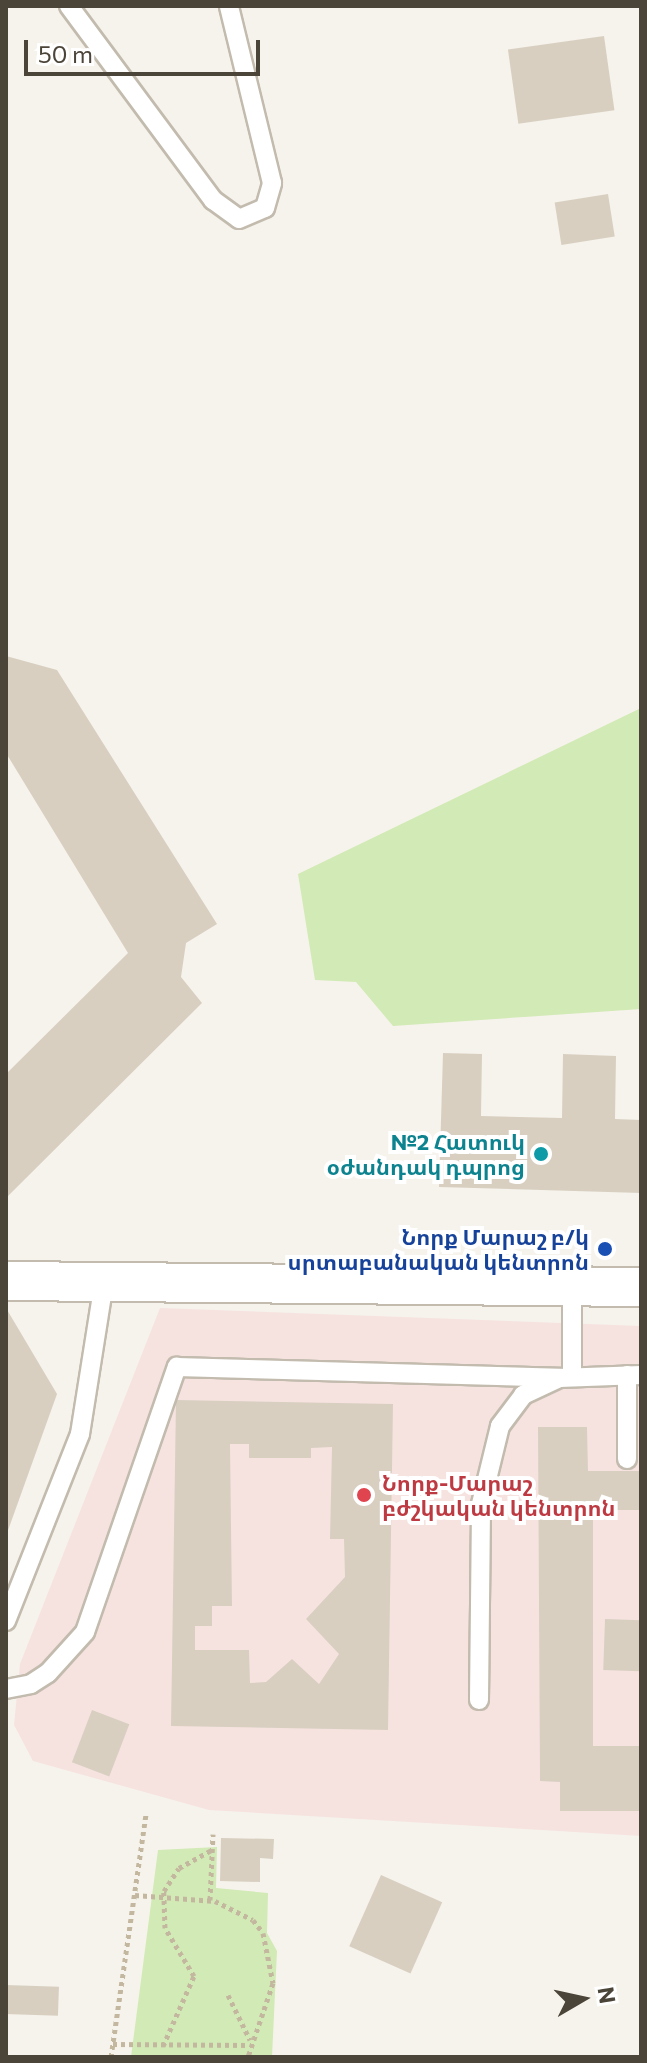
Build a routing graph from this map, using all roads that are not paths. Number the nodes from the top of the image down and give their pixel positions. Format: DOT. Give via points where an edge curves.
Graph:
graph roads {
  1 [pos="69,6"];
  2 [pos="229,6"];
  3 [pos="6,1281"];
  4 [pos="104,1283"];
  5 [pos="572,1287"];
  6 [pos="641,1287"];
  7 [pos="634,1375"];
  8 [pos="566,1376"];
  9 [pos="627,1459"];
  10 [pos="6,1621"];
  11 [pos="6,1689"];
  12 [pos="479,1700"];
  1 -- 2 [label="lane" via="213,200 239,219 265,208 272,183"];
  3 -- 4 [label="street"];
  4 -- 5 [label="street"];
  4 -- 10 [label="lane" via="80,1434"];
  5 -- 6 [label="street"];
  5 -- 8 [label="lane"];
  7 -- 8 [label="lane"];
  7 -- 9 [label="lane"];
  8 -- 11 [label="lane" via="177,1367 85,1632 48,1673 31,1684"];
  8 -- 12 [label="lane" via="515,1403 490,1455 476,1574"];
}
